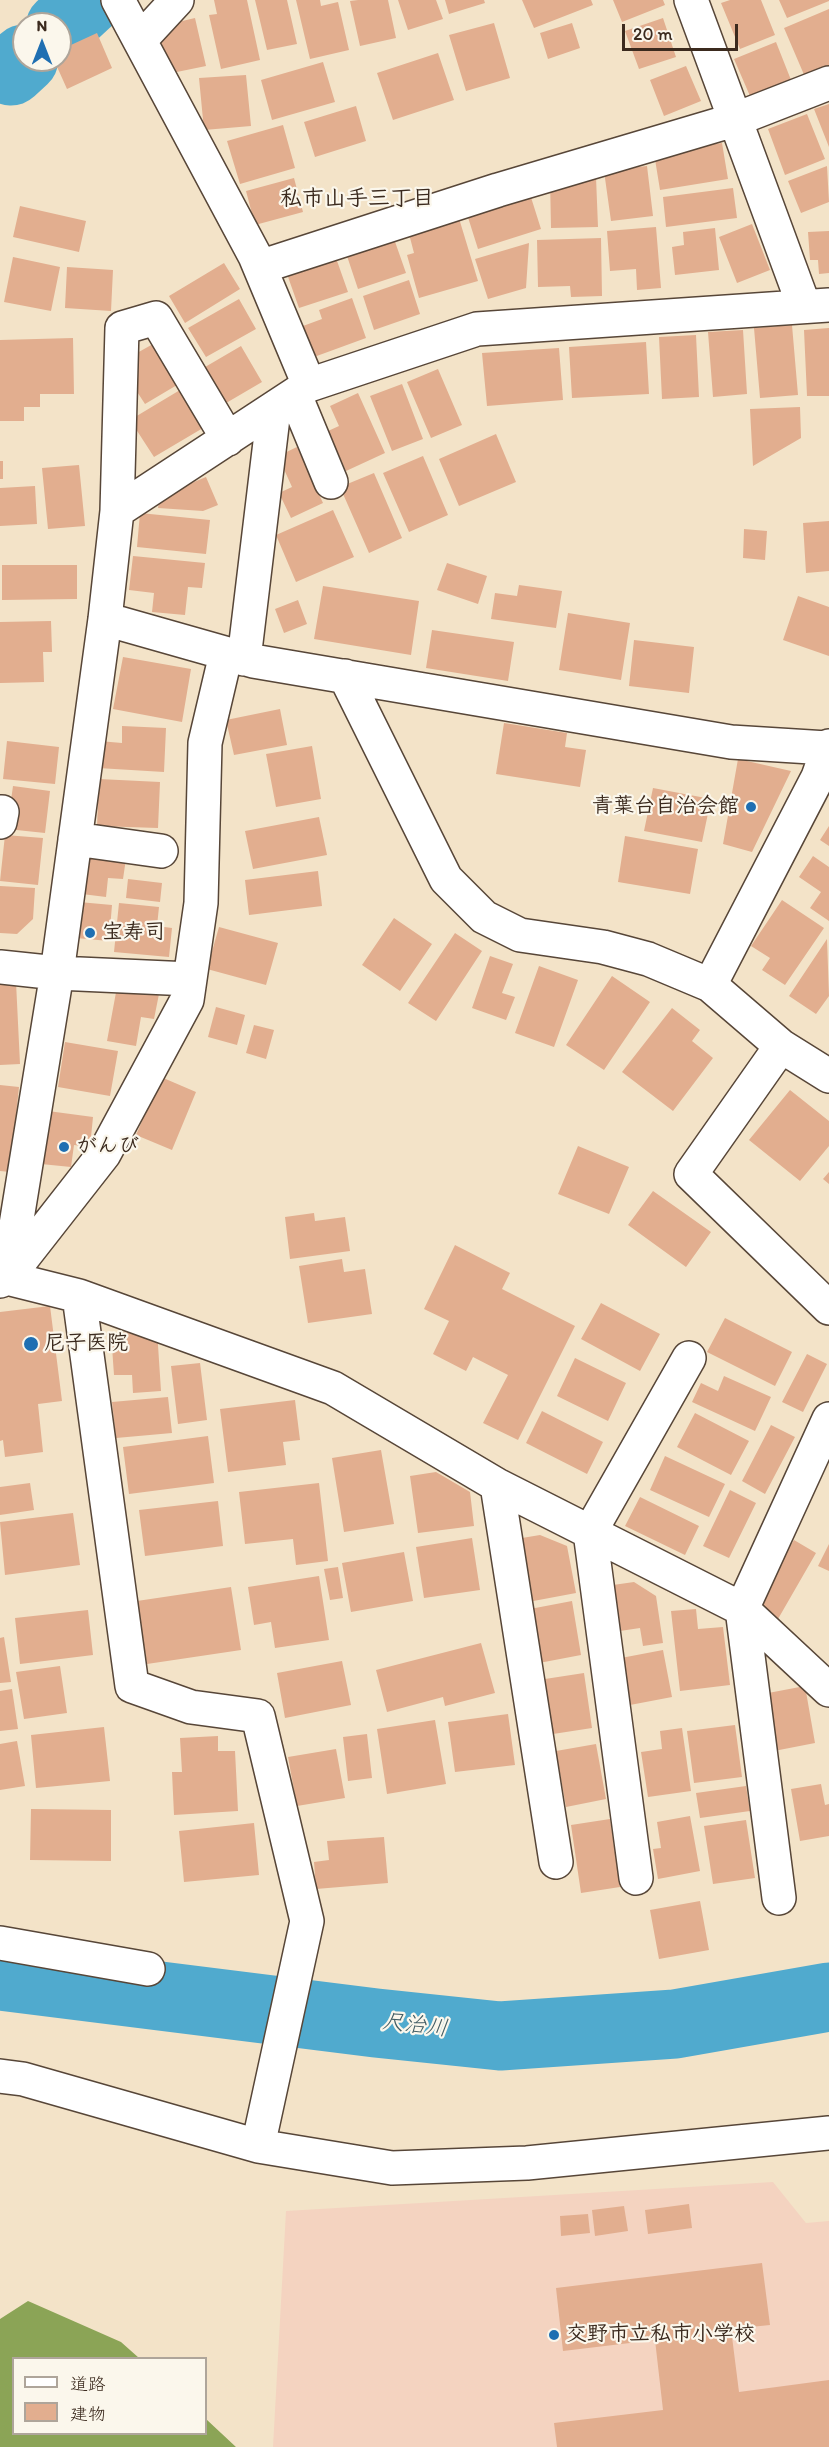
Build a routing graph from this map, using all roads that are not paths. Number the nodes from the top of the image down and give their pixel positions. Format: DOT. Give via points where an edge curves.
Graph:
graph roads {
  1 [pos="118,0"];
  2 [pos="177,0"];
  3 [pos="691,0"];
  4 [pos="138,35"];
  5 [pos="829,83"];
  6 [pos="734,120"];
  7 [pos="260,267"];
  8 [pos="817,305"];
  9 [pos="293,396"];
  10 [pos="228,439"];
  11 [pos="331,482"];
  12 [pos="117,511"];
  13 [pos="105,619"];
  14 [pos="235,657"];
  15 [pos="345,676"];
  16 [pos="828,747"];
  17 [pos="75,839"];
  18 [pos="161,850"];
  19 [pos="0,967"];
  20 [pos="57,973"];
  21 [pos="190,979"];
  22 [pos="710,985"];
  23 [pos="781,1046"];
  24 [pos="829,1076"];
  25 [pos="4,1280"];
  26 [pos="79,1296"];
  27 [pos="829,1308"];
  28 [pos="689,1358"];
  29 [pos="829,1419"];
  30 [pos="497,1485"];
  31 [pos="591,1532"];
  32 [pos="742,1609"];
  33 [pos="829,1690"];
  34 [pos="555,1862"];
  35 [pos="636,1878"];
  36 [pos="779,1898"];
  37 [pos="0,1943"];
  38 [pos="148,1969"];
  39 [pos="0,2076"];
  40 [pos="829,2133"];
  41 [pos="258,2146"];
  1 -- 4 [label="street"];
  2 -- 4 [label="street"];
  3 -- 6 [label="street"];
  4 -- 7 [label="street"];
  5 -- 6 [label="street"];
  6 -- 7 [label="street" via="498,190"];
  6 -- 8 [label="street"];
  7 -- 9 [label="street"];
  8 -- 9 [label="street" via="477,329"];
  9 -- 10 [label="street"];
  9 -- 11 [label="street"];
  9 -- 14 [label="street"];
  10 -- 12 [label="street"];
  10 -- 12 [label="street" via="156,318 122,328"];
  12 -- 13 [label="street"];
  13 -- 14 [label="street"];
  13 -- 17 [label="street"];
  14 -- 15 [label="street"];
  14 -- 21 [label="street" via="205,743 201,903"];
  15 -- 16 [label="street" via="731,742"];
  15 -- 22 [label="street" via="446,879 484,917 520,935 603,947 648,959"];
  16 -- 22 [label="street" via="818,777"];
  17 -- 18 [label="street"];
  17 -- 20 [label="street"];
  19 -- 20 [label="street"];
  20 -- 21 [label="street"];
  20 -- 25 [label="street"];
  21 -- 25 [label="street" via="187,1000 104,1154"];
  22 -- 23 [label="street"];
  23 -- 24 [label="street"];
  23 -- 27 [label="street" via="691,1174"];
  25 -- 26 [label="street"];
  26 -- 30 [label="street" via="333,1388"];
  26 -- 41 [label="street" via="132,1686 191,1707 258,1716 307,1921"];
  28 -- 31 [label="street"];
  29 -- 32 [label="street"];
  30 -- 31 [label="street"];
  30 -- 34 [label="street"];
  31 -- 32 [label="street"];
  31 -- 35 [label="street"];
  32 -- 33 [label="street"];
  32 -- 36 [label="street"];
  37 -- 38 [label="street"];
  39 -- 41 [label="street" via="23,2079"];
  40 -- 41 [label="street" via="527,2163 392,2168"];
}
